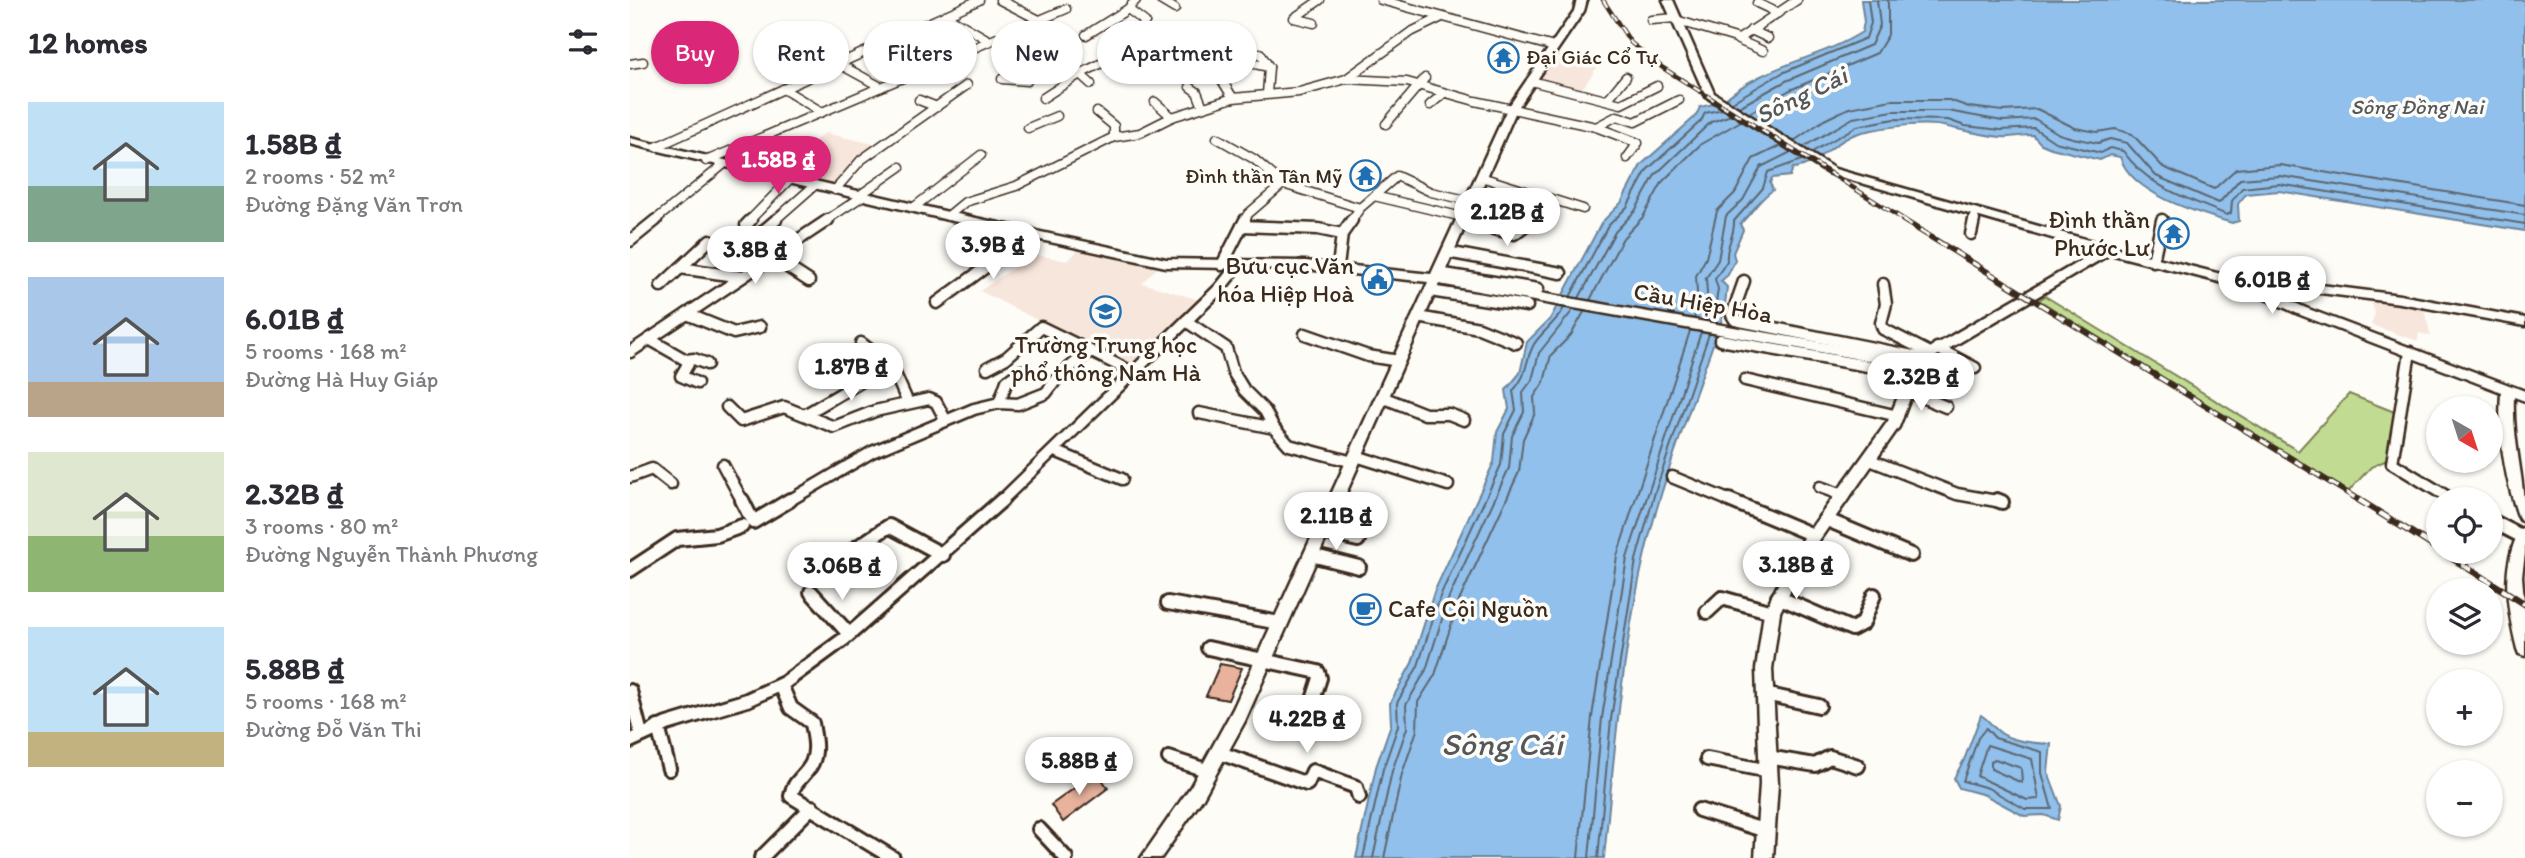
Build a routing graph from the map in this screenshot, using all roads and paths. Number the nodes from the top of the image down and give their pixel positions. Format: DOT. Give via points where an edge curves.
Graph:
graph roads {
  1 [pos="979,0"];
  2 [pos="1000,0"];
  3 [pos="1136,0"];
  4 [pos="1160,0"];
  5 [pos="1320,0"];
  6 [pos="1381,0"];
  7 [pos="1583,0"];
  8 [pos="1671,0"];
  9 [pos="1797,0"];
  10 [pos="1757,3"];
  11 [pos="1066,9"];
  12 [pos="1128,9"];
  13 [pos="1175,9"];
  14 [pos="1778,13"];
  15 [pos="945,16"];
  16 [pos="1440,18"];
  17 [pos="1676,19"];
  18 [pos="1039,20"];
  19 [pos="1651,20"];
  20 [pos="933,21"];
  21 [pos="1314,23"];
  22 [pos="1751,30"];
  23 [pos="1086,35"];
  24 [pos="1768,38"];
  25 [pos="990,41"];
  26 [pos="1736,41"];
  27 [pos="977,47"];
  28 [pos="1554,47"];
  29 [pos="1763,51"];
  30 [pos="1260,53"];
  31 [pos="643,62"];
  32 [pos="630,64"];
  33 [pos="1257,64"];
  34 [pos="1269,66"];
  35 [pos="849,69"];
  36 [pos="1083,73"];
  37 [pos="1083,77"];
  38 [pos="1425,78"];
  39 [pos="1626,78"];
  40 [pos="1346,79"];
  41 [pos="1531,81"];
  42 [pos="794,84"];
  43 [pos="888,84"];
  44 [pos="1065,84"];
  45 [pos="1091,84"];
  46 [pos="1224,84"];
  47 [pos="967,85"];
  48 [pos="1418,85"];
  49 [pos="1657,86"];
  50 [pos="881,87"];
  51 [pos="1189,87"];
  52 [pos="783,89"];
  53 [pos="1444,93"];
  54 [pos="1267,94"];
  55 [pos="1043,98"];
  56 [pos="1233,98"];
  57 [pos="919,100"];
  58 [pos="1607,100"];
  59 [pos="1679,100"];
  60 [pos="1155,102"];
  61 [pos="1430,105"];
  62 [pos="937,107"];
  63 [pos="1203,107"];
  64 [pos="1512,109"];
  65 [pos="822,112"];
  66 [pos="1097,112"];
  67 [pos="1057,116"];
  68 [pos="1171,117"];
  69 [pos="1386,124"];
  70 [pos="1596,127"];
  71 [pos="1028,128"];
  72 [pos="1114,137"];
  73 [pos="1217,138"];
  74 [pos="630,141"];
  75 [pos="656,147"];
  76 [pos="981,155"];
  77 [pos="1628,158"];
  78 [pos="706,161"];
  79 [pos="723,165"];
  80 [pos="900,167"];
  81 [pos="1481,177"];
  82 [pos="789,180"];
  83 [pos="1283,184"];
  84 [pos="815,185"];
  85 [pos="835,190"];
  86 [pos="861,195"];
  87 [pos="1374,197"];
  88 [pos="1471,201"];
  89 [pos="913,208"];
  90 [pos="1360,208"];
  91 [pos="1583,209"];
  92 [pos="1975,213"];
  93 [pos="947,216"];
  94 [pos="1462,219"];
  95 [pos="2162,220"];
  96 [pos="746,225"];
  97 [pos="1526,225"];
  98 [pos="1242,226"];
  99 [pos="763,231"];
  100 [pos="1031,234"];
  101 [pos="1342,234"];
  102 [pos="1971,234"];
  103 [pos="710,240"];
  104 [pos="630,241"];
  105 [pos="2108,250"];
  106 [pos="1447,252"];
  107 [pos="772,257"];
  108 [pos="2152,261"];
  109 [pos="1239,264"];
  110 [pos="1222,265"];
  111 [pos="1338,267"];
  112 [pos="680,268"];
  113 [pos="1561,273"];
  114 [pos="741,277"];
  115 [pos="809,281"];
  116 [pos="1434,281"];
  117 [pos="1744,281"];
  118 [pos="2240,282"];
  119 [pos="1883,284"];
  120 [pos="661,286"];
  121 [pos="2304,288"];
  122 [pos="1538,289"];
  123 [pos="2328,292"];
  124 [pos="937,303"];
  125 [pos="1527,306"];
  126 [pos="2302,312"];
  127 [pos="687,314"];
  128 [pos="1418,317"];
  129 [pos="1186,321"];
  130 [pos="2329,321"];
  131 [pos="2525,322"];
  132 [pos="760,327"];
  133 [pos="1305,334"];
  134 [pos="649,340"];
  135 [pos="1720,340"];
  136 [pos="861,343"];
  137 [pos="1516,343"];
  138 [pos="1090,351"];
  139 [pos="630,352"];
  140 [pos="2410,352"];
  141 [pos="1924,359"];
  142 [pos="686,360"];
  143 [pos="1399,360"];
  144 [pos="707,364"];
  145 [pos="891,364"];
  146 [pos="987,368"];
  147 [pos="1975,368"];
  148 [pos="1021,371"];
  149 [pos="1132,372"];
  150 [pos="1745,380"];
  151 [pos="697,383"];
  152 [pos="2508,390"];
  153 [pos="1907,391"];
  154 [pos="2525,396"];
  155 [pos="1382,397"];
  156 [pos="908,403"];
  157 [pos="999,403"];
  158 [pos="727,407"];
  159 [pos="1946,407"];
  160 [pos="1199,413"];
  161 [pos="806,414"];
  162 [pos="1898,416"];
  163 [pos="945,419"];
  164 [pos="1464,420"];
  165 [pos="1273,428"];
  166 [pos="1055,451"];
  167 [pos="1354,459"];
  168 [pos="1870,460"];
  169 [pos="723,465"];
  170 [pos="630,477"];
  171 [pos="1672,477"];
  172 [pos="1122,479"];
  173 [pos="671,484"];
  174 [pos="1448,485"];
  175 [pos="1820,487"];
  176 [pos="2431,487"];
  177 [pos="1842,495"];
  178 [pos="2002,502"];
  179 [pos="2525,516"];
  180 [pos="1825,519"];
  181 [pos="742,526"];
  182 [pos="2503,526"];
  183 [pos="1322,532"];
  184 [pos="1813,535"];
  185 [pos="2524,535"];
  186 [pos="1358,540"];
  187 [pos="943,555"];
  188 [pos="1311,555"];
  189 [pos="1911,555"];
  190 [pos="832,564"];
  191 [pos="1359,567"];
  192 [pos="630,570"];
  193 [pos="811,592"];
  194 [pos="2519,594"];
  195 [pos="1874,595"];
  196 [pos="1168,603"];
  197 [pos="1775,604"];
  198 [pos="1707,612"];
  199 [pos="1280,623"];
  200 [pos="849,634"];
  201 [pos="1208,648"];
  202 [pos="2525,649"];
  203 [pos="1264,659"];
  204 [pos="781,685"];
  205 [pos="630,691"];
  206 [pos="1765,694"];
  207 [pos="1311,705"];
  208 [pos="1819,706"];
  209 [pos="659,727"];
  210 [pos="636,737"];
  211 [pos="1220,753"];
  212 [pos="1169,758"];
  213 [pos="1707,759"];
  214 [pos="1768,764"];
  215 [pos="1858,766"];
  216 [pos="669,769"];
  217 [pos="1209,771"];
  218 [pos="1359,797"];
  219 [pos="812,807"];
  220 [pos="1699,810"];
  221 [pos="1039,830"];
  222 [pos="1766,831"];
  223 [pos="761,858"];
  224 [pos="893,858"];
  225 [pos="1066,858"];
  226 [pos="1150,858"];
  227 [pos="1764,858"];
  1 -- 15 [label="street"];
  2 -- 18 [label="street"];
  3 -- 12 [label="street"];
  4 -- 13 [label="street"];
  5 -- 21 [label="street" via="1294,18"];
  6 -- 16 [label="street"];
  7 -- 28 [label="main road"];
  8 -- 17 [label="main road"];
  9 -- 14 [label="street"];
  10 -- 14 [label="street"];
  11 -- 18 [label="street"];
  12 -- 23 [label="street"];
  12 -- 36 [label="street" via="1145,22 1132,46"];
  14 -- 22 [label="street"];
  15 -- 20 [label="street"];
  15 -- 25 [label="street"];
  16 -- 28 [label="street"];
  16 -- 40 [label="street" via="1405,36"];
  17 -- 19 [label="street"];
  17 -- 26 [label="street"];
  17 -- 92 [label="main road" via="1705,88 1715,99 1831,171"];
  22 -- 24 [label="street"];
  22 -- 26 [label="street"];
  25 -- 27 [label="street"];
  26 -- 29 [label="street"];
  28 -- 41 [label="main road"];
  30 -- 34 [label="street"];
  31 -- 32 [label="street"];
  33 -- 34 [label="street"];
  34 -- 54 [label="street"];
  35 -- 50 [label="street"];
  37 -- 45 [label="street"];
  38 -- 48 [label="street"];
  39 -- 58 [label="street"];
  40 -- 48 [label="street"];
  40 -- 54 [label="street"];
  41 -- 58 [label="street"];
  41 -- 64 [label="main road"];
  42 -- 52 [label="street"];
  43 -- 50 [label="street"];
  44 -- 55 [label="street"];
  46 -- 56 [label="street"];
  47 -- 62 [label="street"];
  48 -- 53 [label="street"];
  48 -- 69 [label="street"];
  49 -- 58 [label="street" via="1623,103"];
  50 -- 65 [label="street"];
  51 -- 63 [label="street"];
  52 -- 65 [label="street"];
  52 -- 75 [label="street"];
  53 -- 61 [label="street"];
  53 -- 64 [label="street"];
  54 -- 56 [label="street"];
  56 -- 63 [label="street"];
  57 -- 62 [label="street"];
  59 -- 70 [label="street" via="1635,122 1617,116"];
  60 -- 68 [label="street"];
  62 -- 85 [label="street" via="861,160"];
  63 -- 68 [label="street"];
  64 -- 70 [label="street"];
  64 -- 81 [label="main road"];
  65 -- 78 [label="street"];
  66 -- 72 [label="street" via="1114,126"];
  67 -- 71 [label="street"];
  68 -- 72 [label="street" via="1140,133"];
  70 -- 77 [label="street" via="1638,143"];
  72 -- 93 [label="street" via="1016,186 965,202"];
  73 -- 83 [label="street" via="1254,159"];
  74 -- 75 [label="main road, Cầu Hiệp Hòa"];
  75 -- 78 [label="main road, Cầu Hiệp Hòa"];
  76 -- 89 [label="street"];
  78 -- 79 [label="main road, Cầu Hiệp Hòa"];
  79 -- 82 [label="main road, Cầu Hiệp Hòa"];
  79 -- 104 [label="street"];
  80 -- 86 [label="street"];
  81 -- 88 [label="main road"];
  81 -- 91 [label="street"];
  82 -- 84 [label="main road, Cầu Hiệp Hòa"];
  82 -- 96 [label="street"];
  83 -- 90 [label="street"];
  83 -- 98 [label="street" via="1248,214"];
  84 -- 85 [label="main road, Cầu Hiệp Hòa"];
  84 -- 99 [label="street"];
  85 -- 86 [label="main road, Cầu Hiệp Hòa"];
  86 -- 89 [label="main road, Cầu Hiệp Hòa"];
  86 -- 107 [label="street"];
  87 -- 88 [label="street" via="1394,177 1401,176 1431,192"];
  87 -- 90 [label="street"];
  87 -- 94 [label="street"];
  88 -- 94 [label="main road"];
  89 -- 93 [label="main road, Cầu Hiệp Hòa"];
  90 -- 101 [label="street"];
  92 -- 102 [label="street"];
  92 -- 105 [label="main road"];
  93 -- 100 [label="main road, Cầu Hiệp Hòa"];
  94 -- 97 [label="street" via="1514,234"];
  94 -- 106 [label="main road"];
  95 -- 108 [label="street"];
  98 -- 101 [label="street"];
  98 -- 110 [label="street"];
  100 -- 110 [label="main road, Cầu Hiệp Hòa" via="1166,263"];
  100 -- 124 [label="street"];
  101 -- 111 [label="street"];
  103 -- 112 [label="street"];
  105 -- 108 [label="main road"];
  105 -- 141 [label="main road"];
  106 -- 113 [label="street"];
  106 -- 116 [label="main road"];
  107 -- 114 [label="street"];
  107 -- 115 [label="street"];
  108 -- 118 [label="main road"];
  109 -- 110 [label="main road, Cầu Hiệp Hòa"];
  109 -- 111 [label="main road, Cầu Hiệp Hòa"];
  109 -- 129 [label="street"];
  111 -- 116 [label="main road, Cầu Hiệp Hòa"];
  112 -- 114 [label="street"];
  112 -- 120 [label="street"];
  114 -- 127 [label="street"];
  116 -- 122 [label="street"];
  116 -- 125 [label="street"];
  116 -- 128 [label="main road"];
  116 -- 141 [label="main road, Cầu Hiệp Hòa" via="1891,359"];
  117 -- 141 [label="street" via="1732,316 1735,320"];
  118 -- 121 [label="main road"];
  118 -- 126 [label="main road"];
  119 -- 141 [label="street" via="1883,329"];
  121 -- 123 [label="main road"];
  121 -- 126 [label="main road" via="2292,295"];
  123 -- 130 [label="main road" via="2318,304"];
  123 -- 131 [label="main road" via="2400,299"];
  126 -- 130 [label="main road"];
  127 -- 132 [label="street" via="734,333"];
  127 -- 134 [label="street"];
  128 -- 137 [label="street" via="1479,328"];
  128 -- 143 [label="main road"];
  129 -- 149 [label="street"];
  129 -- 165 [label="street" via="1226,348 1233,372"];
  130 -- 140 [label="main road"];
  133 -- 143 [label="street" via="1368,356"];
  134 -- 139 [label="street"];
  134 -- 142 [label="street"];
  135 -- 141 [label="street"];
  136 -- 145 [label="street"];
  138 -- 146 [label="street" via="1041,327 1006,358"];
  138 -- 149 [label="street"];
  138 -- 157 [label="street" via="1046,393 1018,404"];
  140 -- 152 [label="main road"];
  140 -- 176 [label="street" via="2392,463"];
  141 -- 147 [label="street"];
  141 -- 153 [label="main road"];
  142 -- 144 [label="street"];
  142 -- 151 [label="street" via="681,376"];
  143 -- 155 [label="main road"];
  145 -- 156 [label="street" via="901,376"];
  145 -- 161 [label="street"];
  148 -- 157 [label="street" via="1007,381"];
  149 -- 166 [label="street"];
  150 -- 162 [label="street"];
  152 -- 154 [label="main road"];
  152 -- 179 [label="main road" via="2507,458"];
  153 -- 159 [label="street"];
  153 -- 162 [label="main road"];
  155 -- 164 [label="street" via="1425,414 1449,414"];
  155 -- 167 [label="main road"];
  156 -- 161 [label="street" via="834,427"];
  156 -- 163 [label="street" via="936,402"];
  157 -- 163 [label="street"];
  158 -- 161 [label="street" via="741,421 779,408"];
  160 -- 165 [label="street"];
  162 -- 168 [label="main road"];
  163 -- 169 [label="street" via="872,452 753,522 739,499 737,484"];
  165 -- 167 [label="street" via="1296,449"];
  166 -- 172 [label="street"];
  166 -- 187 [label="street"];
  167 -- 174 [label="street"];
  167 -- 183 [label="main road"];
  168 -- 177 [label="main road"];
  168 -- 178 [label="street" via="1957,494"];
  170 -- 173 [label="street" via="652,469"];
  171 -- 184 [label="street"];
  175 -- 177 [label="street"];
  177 -- 180 [label="main road"];
  180 -- 184 [label="main road"];
  180 -- 189 [label="street"];
  181 -- 192 [label="street" via="717,535 677,539"];
  182 -- 185 [label="street"];
  183 -- 186 [label="street"];
  183 -- 188 [label="main road"];
  184 -- 197 [label="main road"];
  185 -- 194 [label="main road" via="2513,562"];
  187 -- 190 [label="street" via="890,526"];
  187 -- 200 [label="street"];
  188 -- 191 [label="street"];
  188 -- 199 [label="main road"];
  193 -- 200 [label="street"];
  194 -- 202 [label="main road"];
  195 -- 197 [label="street" via="1863,623 1852,629"];
  196 -- 199 [label="street"];
  197 -- 198 [label="street" via="1722,598"];
  197 -- 206 [label="main road" via="1764,657"];
  199 -- 203 [label="main road"];
  200 -- 204 [label="street"];
  201 -- 203 [label="street"];
  203 -- 207 [label="street" via="1318,672"];
  203 -- 211 [label="main road"];
  204 -- 209 [label="street"];
  204 -- 219 [label="street" via="791,708 812,723 812,763 790,792"];
  205 -- 210 [label="street"];
  206 -- 208 [label="street"];
  206 -- 214 [label="main road"];
  209 -- 210 [label="street"];
  209 -- 216 [label="street"];
  211 -- 217 [label="main road"];
  211 -- 218 [label="street" via="1307,784 1313,771 1334,777 1356,787"];
  212 -- 217 [label="street"];
  213 -- 214 [label="street"];
  214 -- 215 [label="street" via="1815,765 1830,758"];
  214 -- 222 [label="main road"];
  217 -- 226 [label="main road"];
  219 -- 223 [label="street"];
  219 -- 224 [label="street"];
  220 -- 222 [label="street"];
  221 -- 225 [label="street"];
  222 -- 227 [label="main road"];
}
